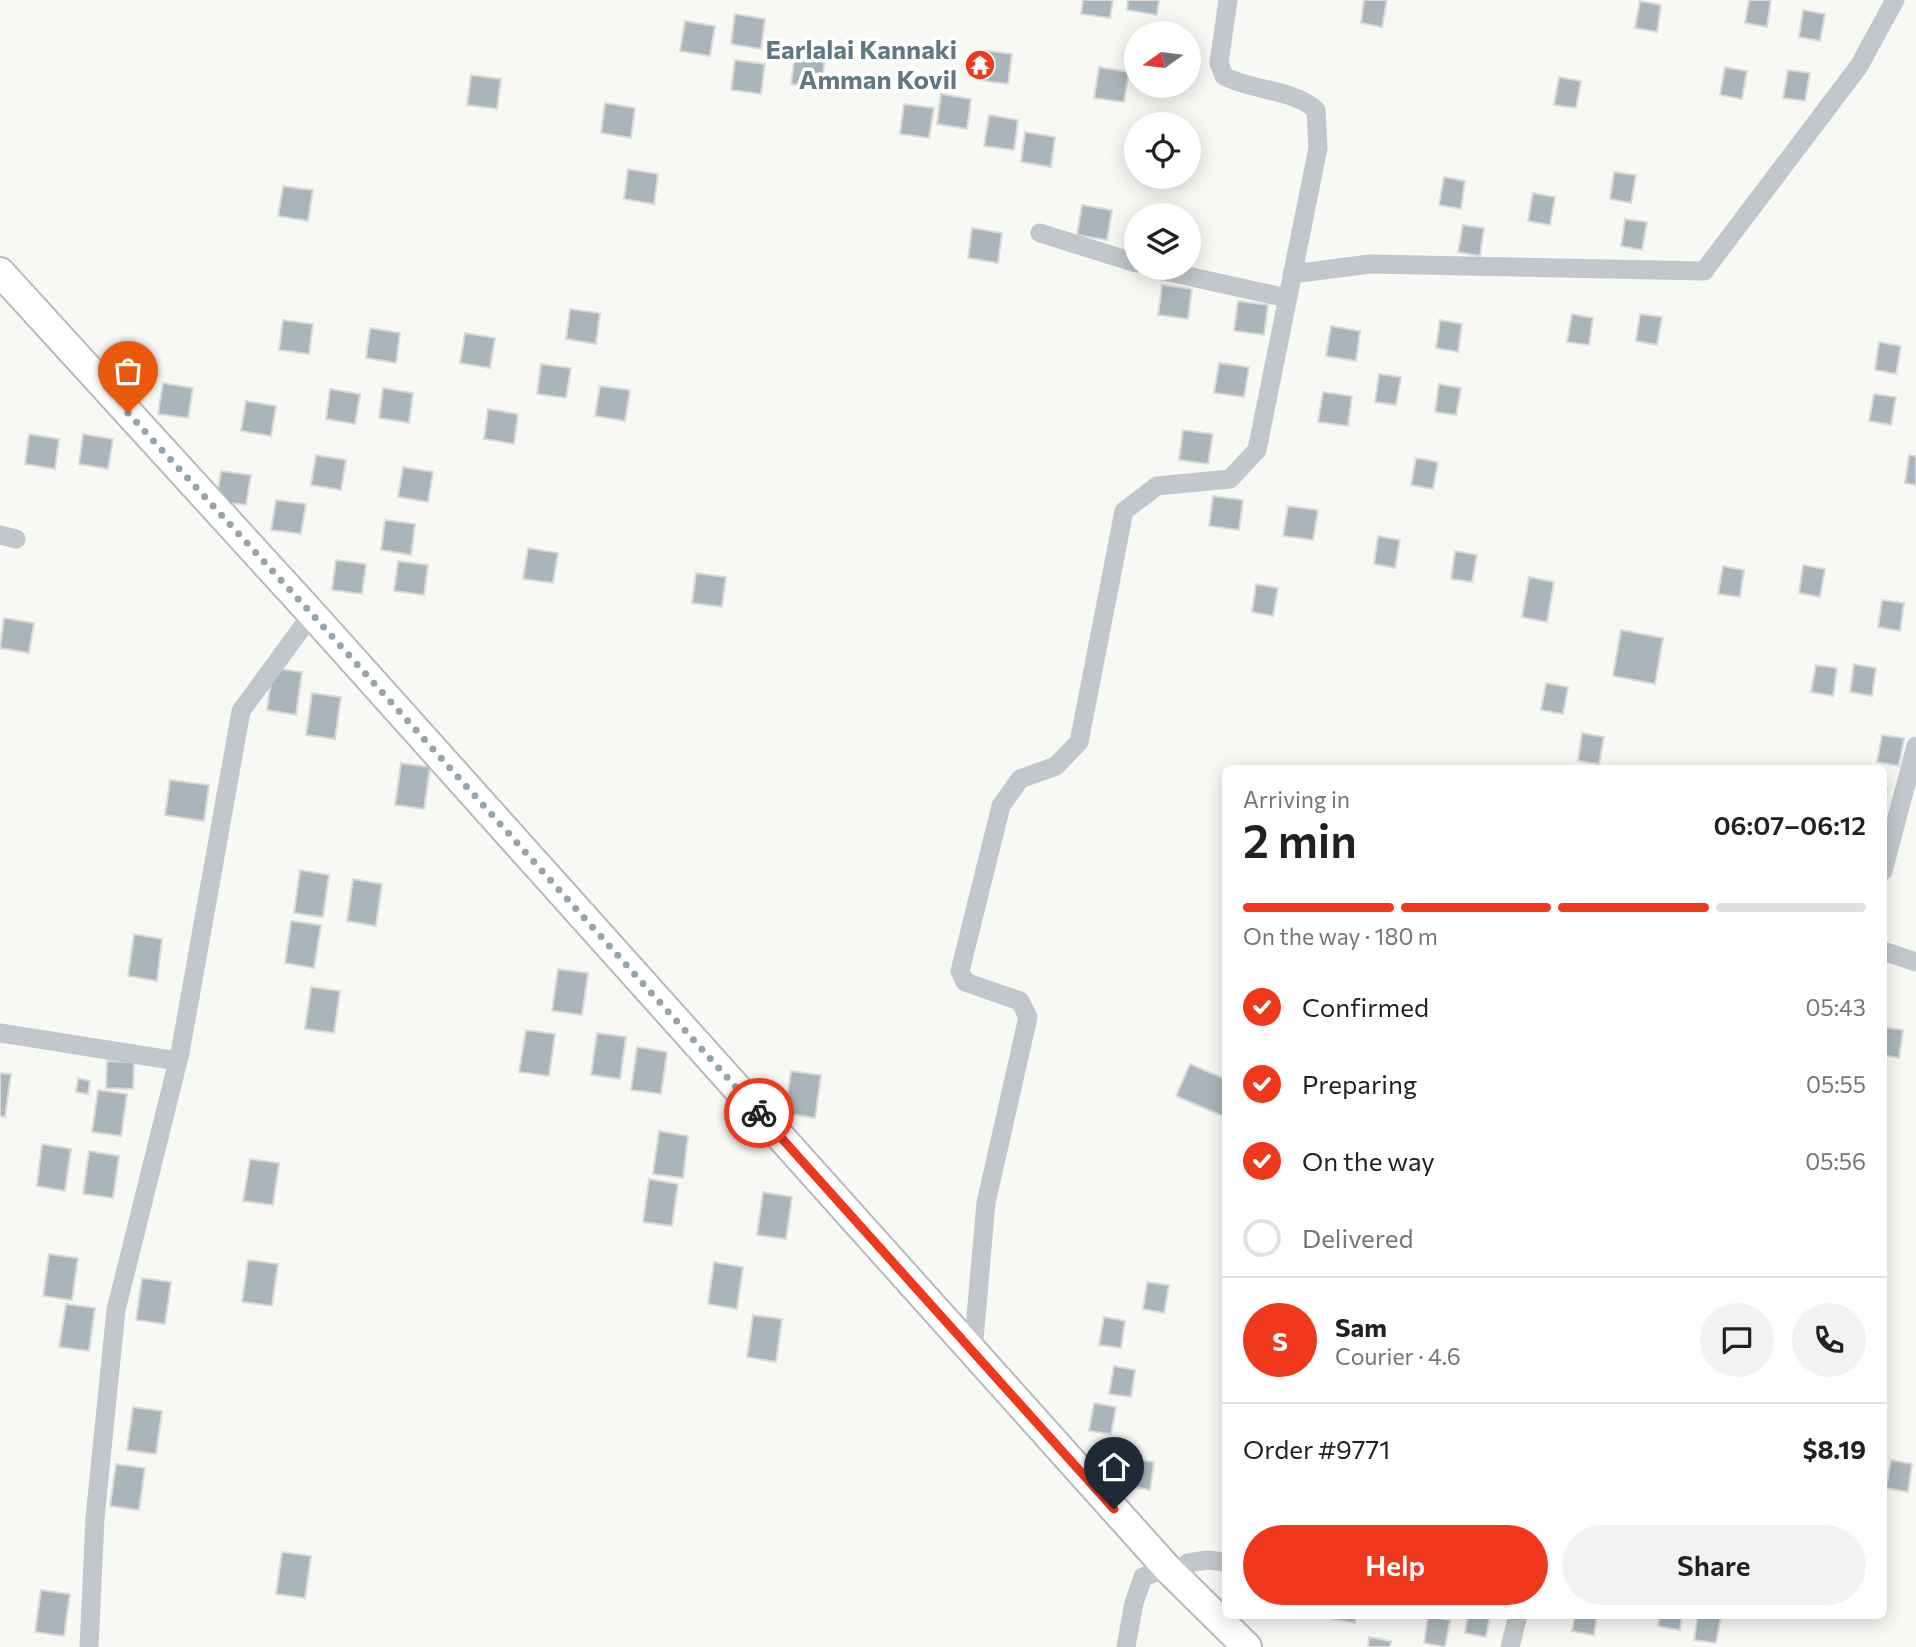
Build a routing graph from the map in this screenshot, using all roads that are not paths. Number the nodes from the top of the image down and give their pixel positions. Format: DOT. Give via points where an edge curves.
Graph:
graph roads {
  1 [pos="1228,0"];
  2 [pos="1895,0"];
  3 [pos="1041,233"];
  4 [pos="1124,259"];
  5 [pos="0,272"];
  6 [pos="1292,274"];
  7 [pos="1201,279"];
  8 [pos="1287,298"];
  9 [pos="312,614"];
  10 [pos="1916,746"];
  11 [pos="1887,856"];
  12 [pos="1887,952"];
  13 [pos="1916,962"];
  14 [pos="0,1032"];
  15 [pos="177,1061"];
  16 [pos="973,1351"];
  17 [pos="1222,1562"];
  18 [pos="1175,1576"];
  19 [pos="1517,1619"];
  20 [pos="89,1647"];
  21 [pos="1126,1647"];
  22 [pos="1247,1647"];
  23 [pos="1510,1647"];
  1 -- 6 [label="street" via="1219,63 1224,76 1306,101 1316,110 1318,148"];
  2 -- 6 [label="street" via="1859,66 1704,271 1370,264"];
  3 -- 4 [label="street"];
  5 -- 9 [label="main road"];
  6 -- 8 [label="street"];
  7 -- 8 [label="street"];
  8 -- 16 [label="street" via="1257,450 1230,479 1157,486 1124,512 1079,742 1056,766 1020,779 1002,806 960,971 965,982 1020,1000 1028,1017 986,1203"];
  9 -- 15 [label="street" via="241,711"];
  9 -- 16 [label="main road"];
  10 -- 11 [label="street"];
  12 -- 13 [label="street"];
  14 -- 15 [label="street"];
  15 -- 20 [label="street" via="117,1310 94,1518"];
  16 -- 18 [label="main road"];
  17 -- 18 [label="street" via="1188,1563"];
  18 -- 21 [label="street" via="1143,1577"];
  18 -- 22 [label="main road"];
  19 -- 23 [label="street"];
}
